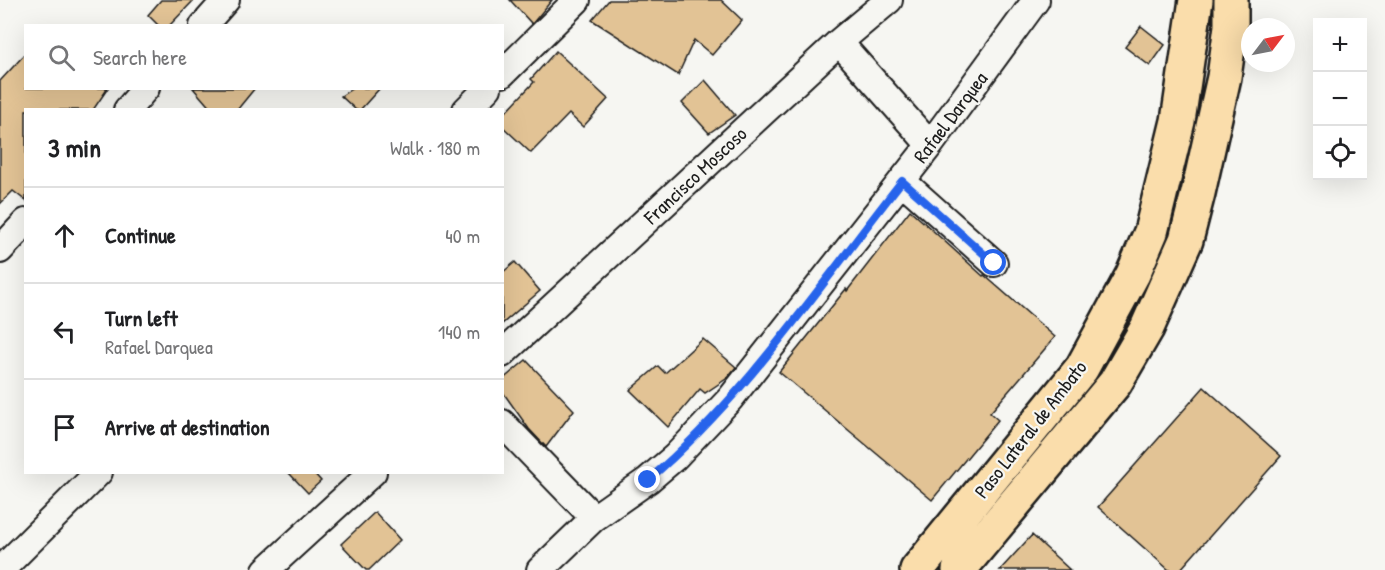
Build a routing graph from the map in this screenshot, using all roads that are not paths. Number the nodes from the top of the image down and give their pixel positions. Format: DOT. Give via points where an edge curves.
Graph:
graph roads {
  1 [pos="226,0"];
  2 [pos="577,0"];
  3 [pos="890,0"];
  4 [pos="1036,0"];
  5 [pos="1196,0"];
  6 [pos="1231,0"];
  7 [pos="205,24"];
  8 [pos="839,42"];
  9 [pos="504,72"];
  10 [pos="144,90"];
  11 [pos="486,90"];
  12 [pos="129,108"];
  13 [pos="468,108"];
  14 [pos="930,145"];
  15 [pos="902,181"];
  16 [pos="24,224"];
  17 [pos="0,250"];
  18 [pos="994,263"];
  19 [pos="504,352"];
  20 [pos="504,425"];
  21 [pos="97,474"];
  22 [pos="371,474"];
  23 [pos="594,518"];
  24 [pos="2,570"];
  25 [pos="266,570"];
  26 [pos="540,570"];
  27 [pos="917,570"];
  28 [pos="959,570"];
  1 -- 7 [label="street"];
  2 -- 9 [label="street"];
  3 -- 8 [label="street, Francisco Moscoso"];
  4 -- 14 [label="street, Rafael Darquea"];
  5 -- 27 [label="highway, Paso Lateral de Ambato" via="1178,121 1151,232 1133,274 1082,368"];
  6 -- 28 [label="highway, Paso Lateral de Ambato" via="1224,77 1186,240 1147,328 1115,383"];
  8 -- 14 [label="street"];
  8 -- 19 [label="street, Francisco Moscoso"];
  10 -- 12 [label="street"];
  11 -- 13 [label="street"];
  14 -- 15 [label="street, Rafael Darquea"];
  15 -- 18 [label="street"];
  15 -- 23 [label="street, Rafael Darquea" via="730,399 675,457"];
  16 -- 17 [label="street"];
  20 -- 23 [label="street"];
  21 -- 24 [label="street"];
  22 -- 25 [label="street"];
  23 -- 26 [label="street, Rafael Darquea"];
}
